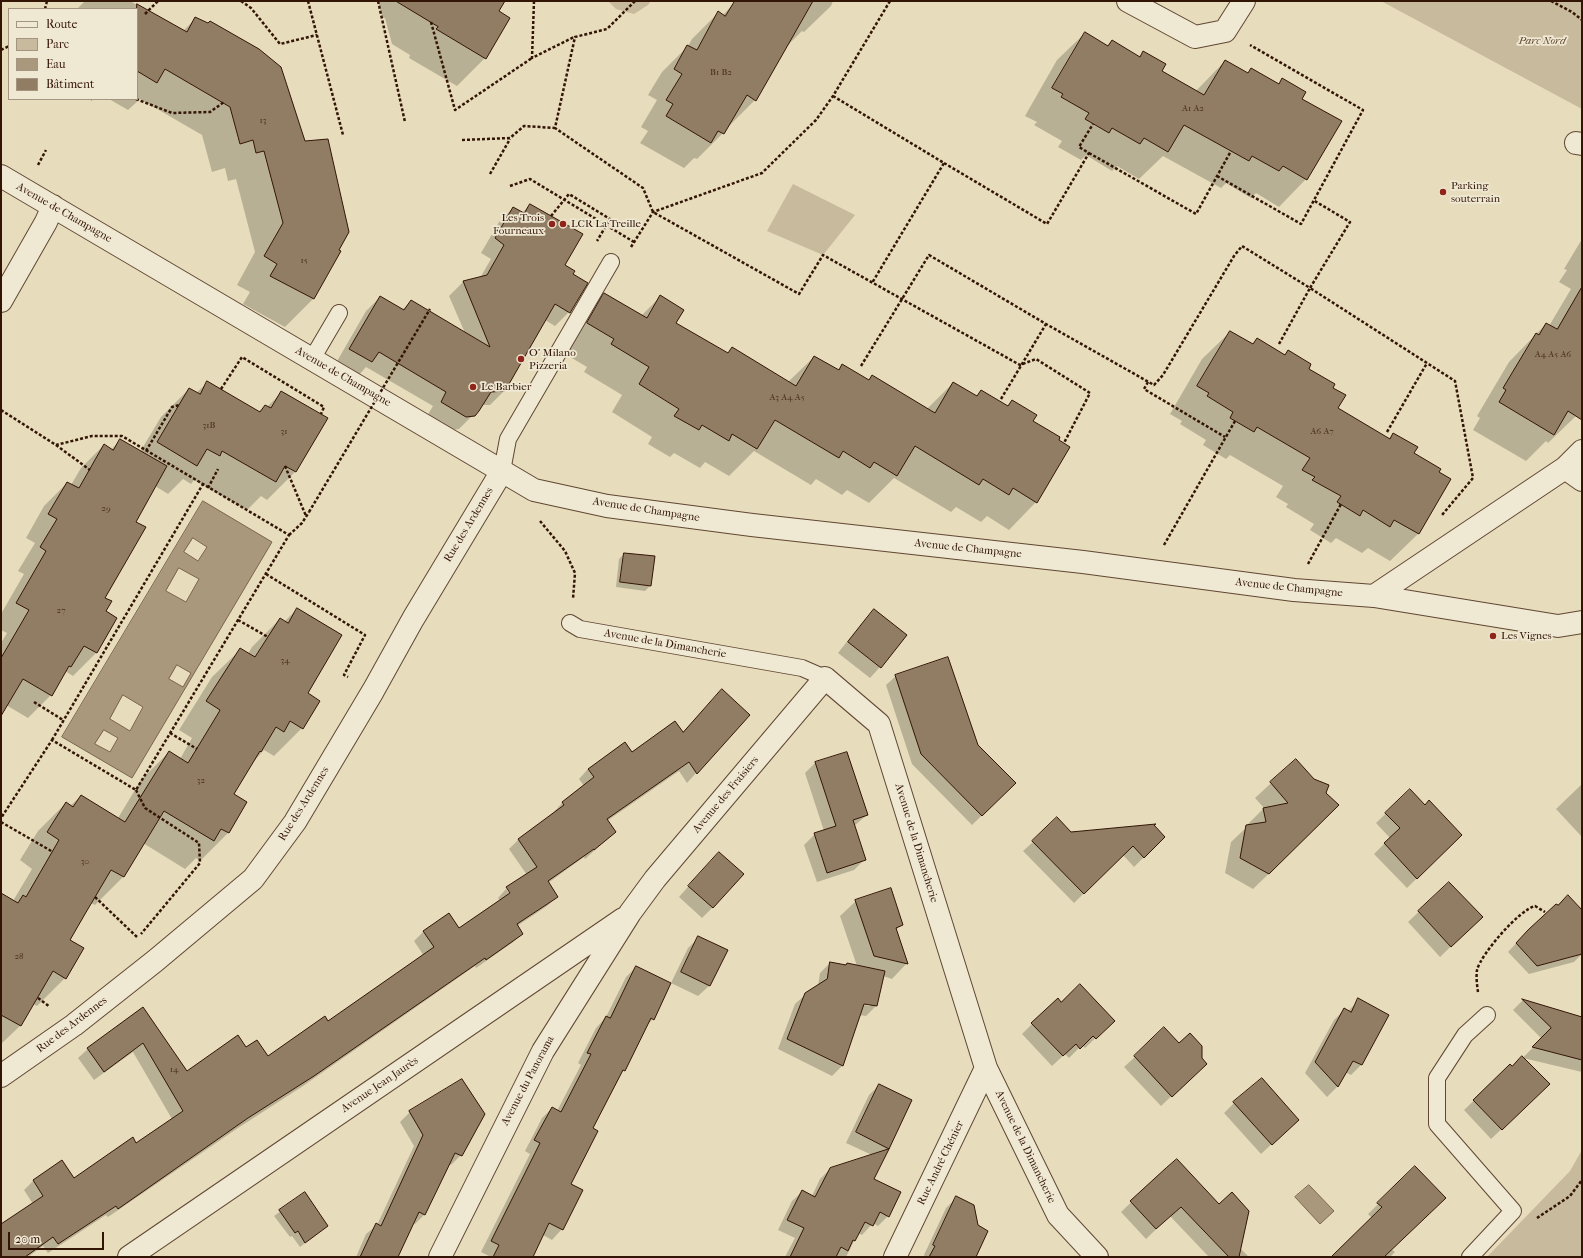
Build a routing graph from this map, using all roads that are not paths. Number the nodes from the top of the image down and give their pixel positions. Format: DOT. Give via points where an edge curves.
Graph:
graph roads {
  1 [pos="1128,1"];
  2 [pos="1244,1"];
  3 [pos="1,176"];
  4 [pos="53,206"];
  5 [pos="611,262"];
  6 [pos="1,301"];
  7 [pos="339,313"];
  8 [pos="312,359"];
  9 [pos="1582,451"];
  10 [pos="1565,468"];
  11 [pos="502,471"];
  12 [pos="1582,480"];
  13 [pos="1374,596"];
  14 [pos="1582,622"];
  15 [pos="570,623"];
  16 [pos="825,678"];
  17 [pos="630,914"];
  18 [pos="1487,1015"];
  19 [pos="986,1068"];
  20 [pos="1,1076"];
  21 [pos="130,1257"];
  22 [pos="440,1257"];
  23 [pos="895,1257"];
  24 [pos="1098,1257"];
  25 [pos="1470,1257"];
  1 -- 2 [label="street" via="1195,37 1225,31"];
  3 -- 4 [label="street, Avenue de Champagne"];
  4 -- 6 [label="street"];
  4 -- 8 [label="street, Avenue de Champagne"];
  5 -- 11 [label="lane" via="508,439"];
  7 -- 8 [label="lane"];
  8 -- 11 [label="street, Avenue de Champagne"];
  9 -- 10 [label="street"];
  10 -- 12 [label="street"];
  10 -- 13 [label="street"];
  11 -- 13 [label="street, Avenue de Champagne" via="534,490 607,506 1083,562 1294,590"];
  11 -- 20 [label="street, Rue des Ardennes" via="295,822 253,879 74,1025"];
  13 -- 14 [label="street, Avenue de Champagne" via="1558,626"];
  15 -- 16 [label="lane, Avenue de la Dimancherie" via="580,629 802,668"];
  16 -- 17 [label="street, Avenue des Fraisiers" via="655,879"];
  16 -- 19 [label="street, Avenue de la Dimancherie" via="879,724"];
  17 -- 21 [label="street, Avenue Jean Jaurès"];
  17 -- 22 [label="street, Avenue du Panorama" via="542,1051"];
  18 -- 25 [label="lane" via="1465,1035 1437,1078 1437,1124 1513,1211"];
  19 -- 23 [label="street, Rue André Chénier"];
  19 -- 24 [label="street, Avenue de la Dimancherie" via="1058,1215"];
}
